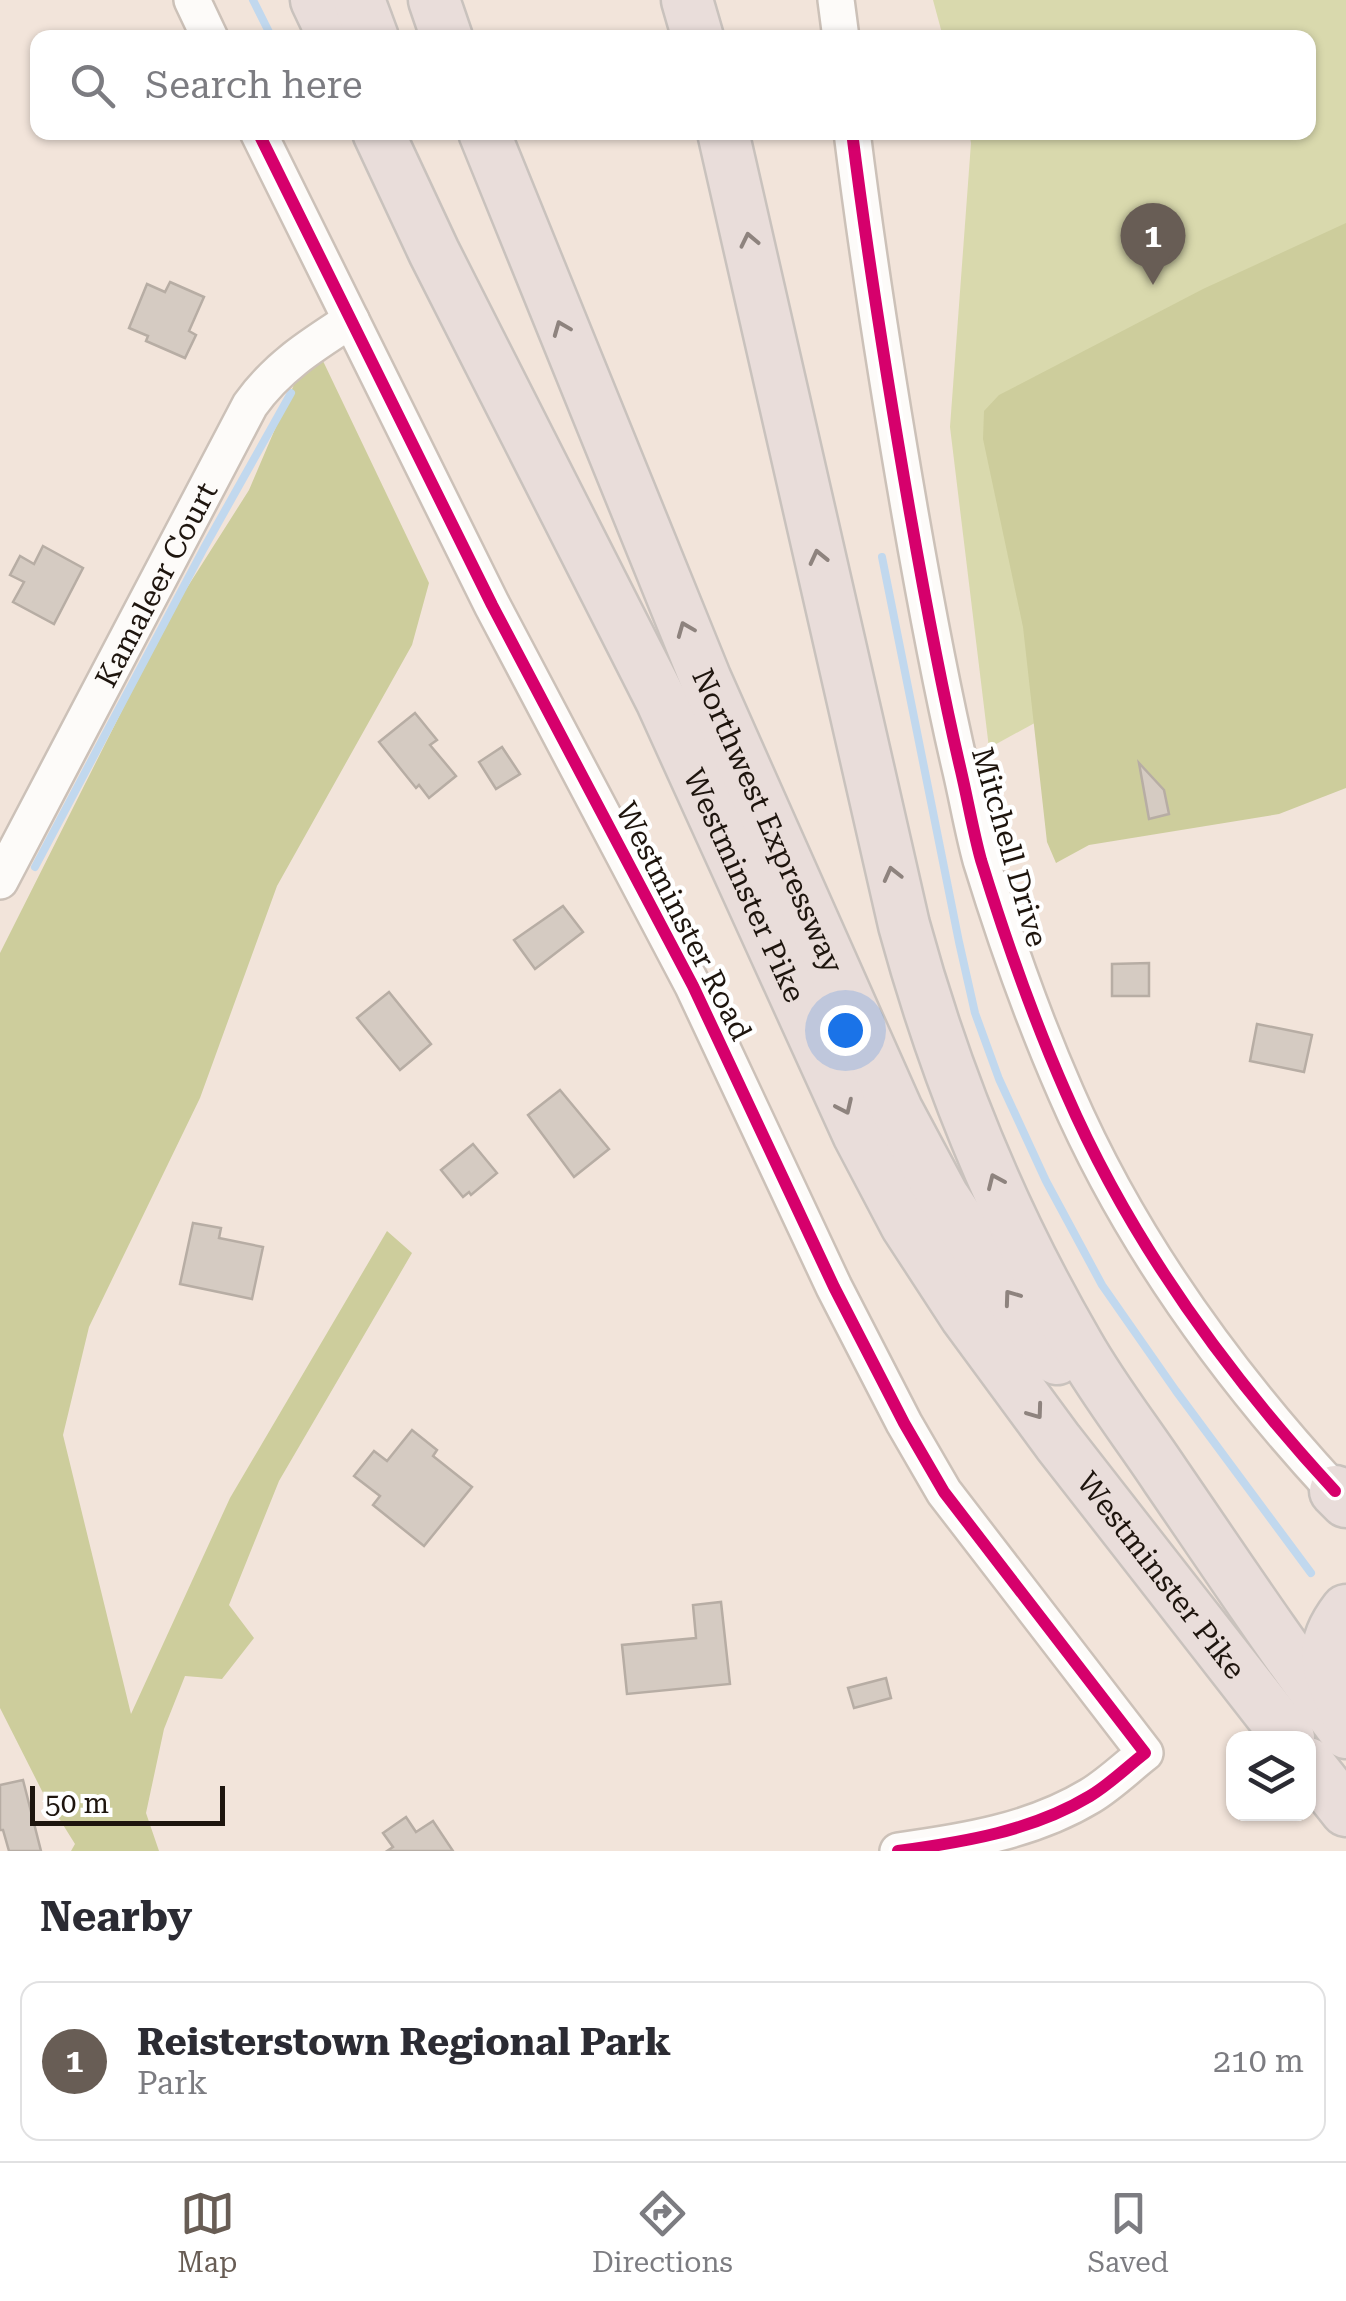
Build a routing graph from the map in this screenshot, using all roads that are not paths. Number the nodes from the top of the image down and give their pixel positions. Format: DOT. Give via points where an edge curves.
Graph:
graph roads {
  1 [pos="192,0"];
  2 [pos="316,0"];
  3 [pos="359,0"];
  4 [pos="434,0"];
  5 [pos="687,0"];
  6 [pos="836,0"];
  7 [pos="206,30"];
  8 [pos="330,30"];
  9 [pos="370,30"];
  10 [pos="444,30"];
  11 [pos="696,30"];
  12 [pos="840,30"];
  13 [pos="262,140"];
  14 [pos="382,140"];
  15 [pos="414,140"];
  16 [pos="487,140"];
  17 [pos="725,140"];
  18 [pos="853,140"];
  19 [pos="351,320"];
  20 [pos="661,700"];
  21 [pos="0,881"];
  22 [pos="1340,1497"];
  23 [pos="1346,1610"];
  24 [pos="1284,1651"];
  25 [pos="1346,1712"];
  26 [pos="1284,1731"];
  27 [pos="1346,1733"];
  28 [pos="1316,1773"];
  29 [pos="1346,1811"];
  30 [pos="898,1851"];
  1 -- 7 [label="street"];
  2 -- 8 [label="highway"];
  3 -- 9 [label="highway"];
  4 -- 10 [label="highway"];
  5 -- 11 [label="highway"];
  6 -- 12 [label="street"];
  13 -- 19 [label="street, Westminster Road"];
  14 -- 20 [label="highway, Westminster Pike"];
  15 -- 20 [label="highway, Northwest Expressway"];
  24 -- 16 [label="highway, Northwest Expressway, one-way" via="1004,1288 897,1110 706,680"];
  24 -- 17 [label="highway, Westminster Pike, one-way" via="1080,1348 1029,1254 955,1088 904,925"];
  18 -- 22 [label="street, Mitchell Drive" via="920,574 981,859 1000,913 1066,1095 1152,1256 1254,1400"];
  19 -- 21 [label="street, Kamaleer Court" via="286,364 250,405"];
  19 -- 30 [label="street, Westminster Road" via="692,986 904,1423 944,1492 1145,1753 1064,1811 1004,1831"];
  20 -- 26 [label="highway, Westminster Pike, one-way" via="827,1068 906,1225 1058,1442"];
  23 -- 25 [label="highway" via="1325,1650"];
  24 -- 27 [label="highway, Westminster Pike"];
  28 -- 29 [label="highway"];
}
